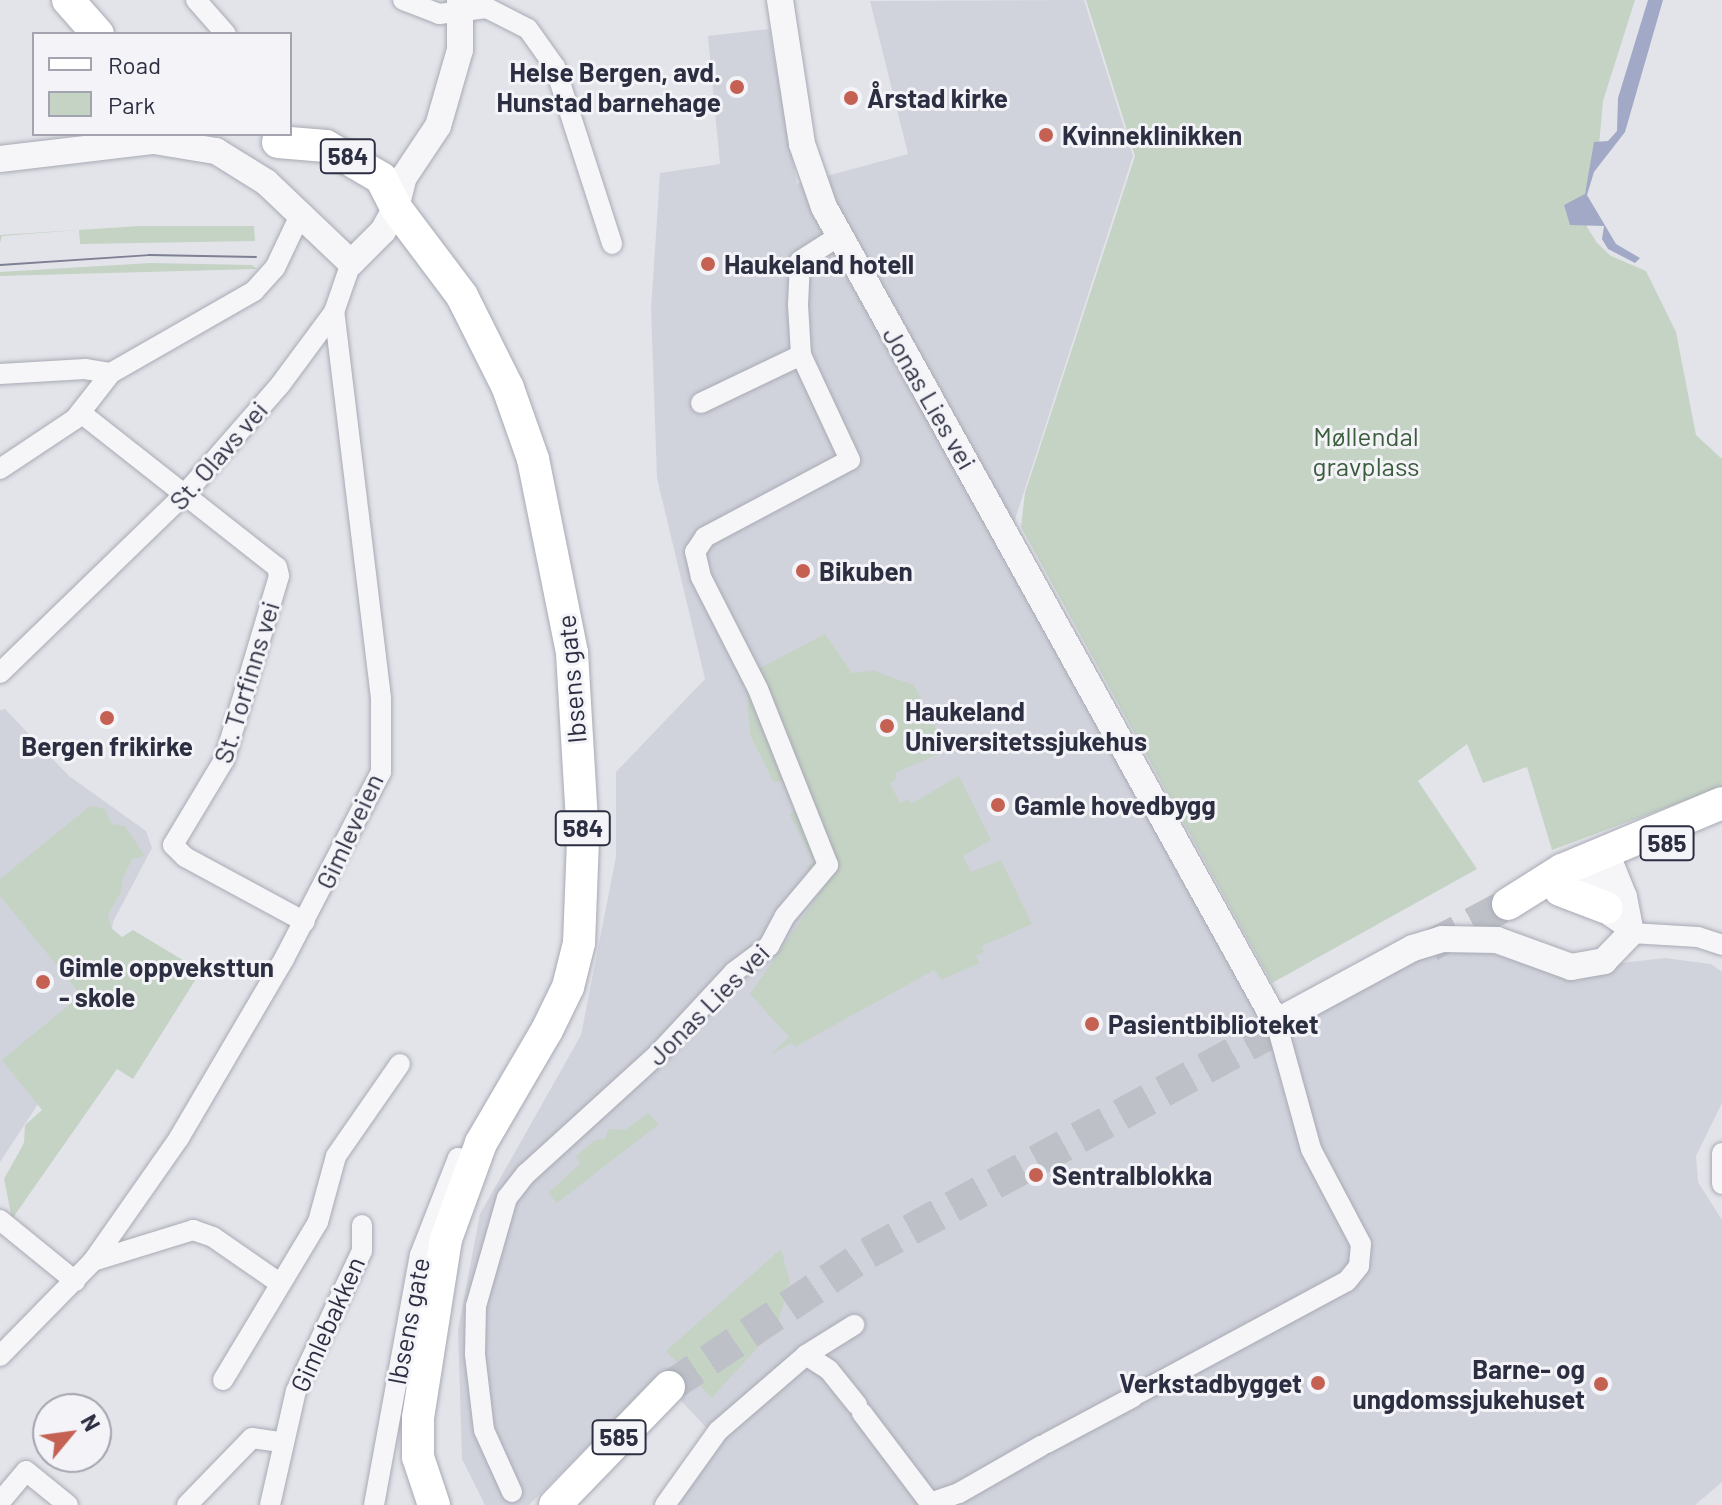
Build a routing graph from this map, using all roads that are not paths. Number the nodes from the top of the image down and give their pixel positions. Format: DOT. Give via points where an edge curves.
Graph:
graph roads {
  1 [pos="68,0"];
  2 [pos="196,0"];
  3 [pos="403,0"];
  4 [pos="780,0"];
  5 [pos="461,4"];
  6 [pos="96,32"];
  7 [pos="224,32"];
  8 [pos="267,138"];
  9 [pos="0,159"];
  10 [pos="396,208"];
  11 [pos="300,215"];
  12 [pos="839,236"];
  13 [pos="612,244"];
  14 [pos="351,263"];
  15 [pos="334,312"];
  16 [pos="801,355"];
  17 [pos="111,373"];
  18 [pos="0,374"];
  19 [pos="701,403"];
  20 [pos="81,413"];
  21 [pos="0,469"];
  22 [pos="184,495"];
  23 [pos="0,673"];
  24 [pos="1722,803"];
  25 [pos="1722,817"];
  26 [pos="1600,867"];
  27 [pos="1560,890"];
  28 [pos="1621,921"];
  29 [pos="305,922"];
  30 [pos="1722,945"];
  31 [pos="1276,1022"];
  32 [pos="400,1064"];
  33 [pos="1722,1153"];
  34 [pos="473,1164"];
  35 [pos="1722,1184"];
  36 [pos="346,1218"];
  37 [pos="0,1220"];
  38 [pos="93,1261"];
  39 [pos="75,1281"];
  40 [pos="278,1282"];
  41 [pos="854,1325"];
  42 [pos="806,1355"];
  43 [pos="0,1356"];
  44 [pos="223,1380"];
  45 [pos="426,1385"];
  46 [pos="281,1442"];
  47 [pos="512,1492"];
  48 [pos="0,1502"];
  49 [pos="68,1505"];
  50 [pos="187,1505"];
  51 [pos="270,1505"];
  52 [pos="374,1505"];
  53 [pos="434,1505"];
  54 [pos="458,1505"];
  55 [pos="555,1505"];
  56 [pos="582,1505"];
  57 [pos="665,1505"];
  1 -- 6 [label="main road"];
  2 -- 7 [label="street"];
  3 -- 5 [label="street" via="439,14"];
  4 -- 12 [label="street, Jonas Lies vei" via="806,161"];
  5 -- 10 [label="street, St. Olavs vei" via="460,50 447,103 424,151 404,177"];
  5 -- 13 [label="street" via="503,14 539,42 565,94"];
  8 -- 10 [label="main road, Ibsens gate / 584" via="337,169"];
  9 -- 11 [label="street" via="173,142 216,151 244,165"];
  10 -- 14 [label="street, St. Olavs vei" via="383,231"];
  10 -- 34 [label="main road, Ibsens gate / 584" via="462,296 508,388 539,481 572,653 583,840 579,943 568,987"];
  11 -- 14 [label="street"];
  11 -- 17 [label="street" via="275,268 254,291"];
  12 -- 16 [label="street, Jonas Lies vei" via="800,261"];
  12 -- 31 [label="street, Jonas Lies vei"];
  14 -- 15 [label="street, St. Olavs vei"];
  15 -- 22 [label="street, St. Olavs vei" via="280,385"];
  15 -- 29 [label="street, Gimleveien" via="375,637 382,749 371,795"];
  16 -- 19 [label="street"];
  16 -- 47 [label="street, Jonas Lies vei" via="850,460 705,537 695,552 701,577 758,689 828,865 785,916 769,946 734,972 657,1055 526,1174 507,1198 476,1306 475,1354 484,1430"];
  17 -- 18 [label="street" via="85,369"];
  17 -- 20 [label="street"];
  20 -- 21 [label="street"];
  20 -- 22 [label="street"];
  22 -- 23 [label="street, St. Olavs vei"];
  22 -- 29 [label="street, St. Torfinns vei" via="269,558 279,576 224,760 173,845 185,857"];
  24 -- 26 [label="main road, 585"];
  25 -- 26 [label="main road, 585"];
  26 -- 27 [label="main road, 585"];
  26 -- 27 [label="main road, 585" via="1537,883 1508,904"];
  26 -- 28 [label="street"];
  27 -- 28 [label="main road"];
  28 -- 30 [label="street"];
  28 -- 31 [label="street" via="1604,961 1582,968 1497,940 1442,939 1413,948"];
  29 -- 38 [label="street, Gimleveien" via="179,1138"];
  31 -- 42 [label="street, Jonas Lies vei" via="1307,1138 1361,1244 1362,1257 1347,1281 959,1493 930,1503 829,1370"];
  32 -- 36 [label="street" via="336,1156"];
  33 -- 35 [label="street"];
  34 -- 45 [label="main road, Ibsens gate / 584" via="446,1239"];
  34 -- 52 [label="street, Ibsens gate" via="458,1158 420,1255"];
  36 -- 40 [label="street"];
  36 -- 46 [label="street, Gimlebakken" via="362,1251 308,1358"];
  37 -- 39 [label="street"];
  38 -- 39 [label="street, Gimleveien"];
  38 -- 40 [label="street" via="186,1231 202,1231"];
  39 -- 43 [label="street, Gimleveien"];
  40 -- 44 [label="street"];
  41 -- 42 [label="street"];
  42 -- 57 [label="street" via="718,1431"];
  45 -- 53 [label="main road, Ibsens gate / 584" via="417,1447"];
  45 -- 54 [label="main road, Ibsens gate / 584" via="442,1467"];
  46 -- 50 [label="street" via="252,1438"];
  46 -- 51 [label="street, Gimlebakken"];
  48 -- 49 [label="street" via="26,1471"];
  55 -- 56 [label="main road, 585" via="673,1392"];
}
